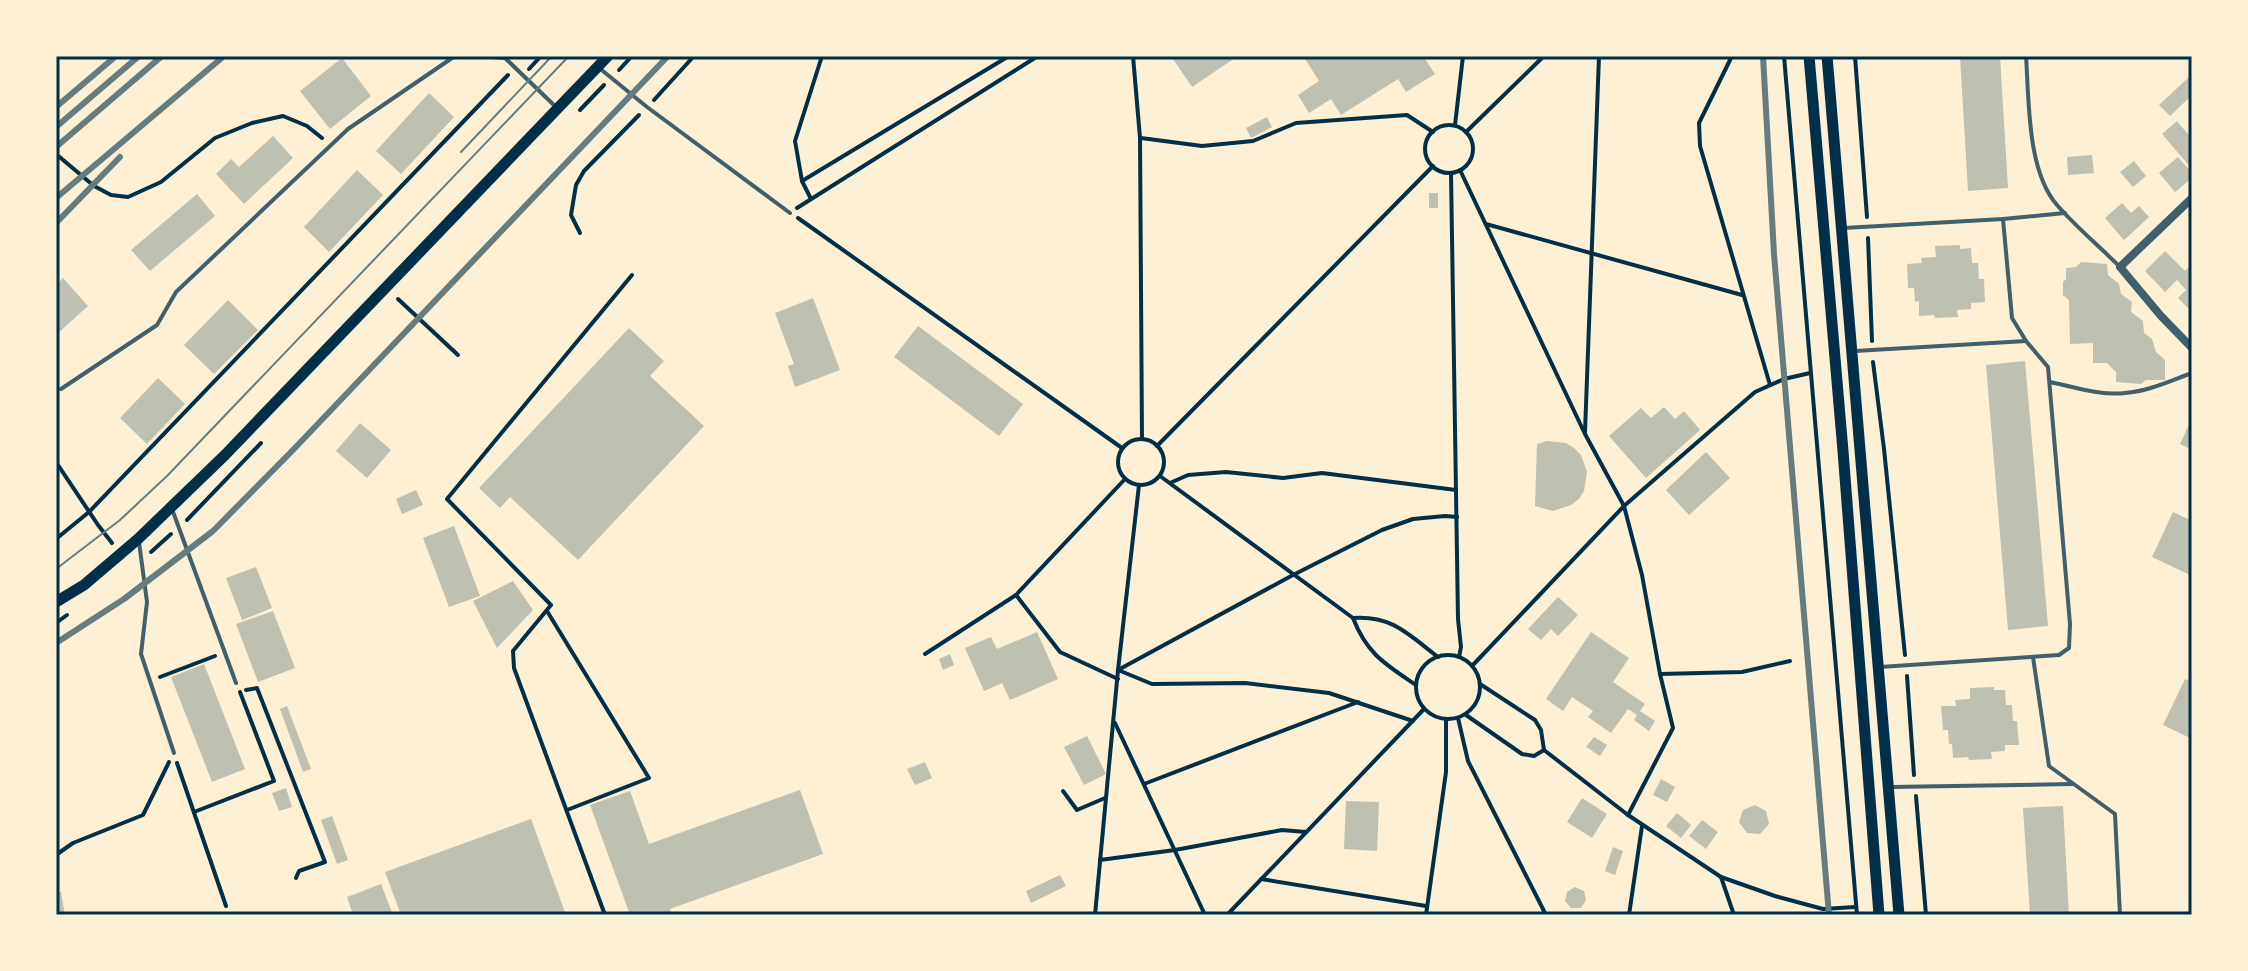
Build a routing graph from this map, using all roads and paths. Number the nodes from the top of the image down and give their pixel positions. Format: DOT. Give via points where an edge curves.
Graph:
graph roads {
  1 [pos="455,56"];
  2 [pos="479,56"];
  3 [pos="608,56"];
  4 [pos="694,56"];
  5 [pos="822,56"];
  6 [pos="1009,56"];
  7 [pos="1038,56"];
  8 [pos="1133,56"];
  9 [pos="1463,56"];
  10 [pos="1544,56"];
  11 [pos="1599,56"];
  12 [pos="1732,56"];
  13 [pos="1784,56"];
  14 [pos="1809,56"];
  15 [pos="1827,56"];
  16 [pos="1855,56"];
  17 [pos="2026,56"];
  18 [pos="515,67"];
  19 [pos="598,67"];
  20 [pos="647,107"];
  21 [pos="558,108"];
  22 [pos="1455,125"];
  23 [pos="1433,132"];
  24 [pos="1466,132"];
  25 [pos="1140,138"];
  26 [pos="331,144"];
  27 [pos="56,154"];
  28 [pos="1433,166"];
  29 [pos="1460,170"];
  30 [pos="1451,173"];
  31 [pos="802,181"];
  32 [pos="2192,198"];
  33 [pos="811,199"];
  34 [pos="790,213"];
  35 [pos="2065,213"];
  36 [pos="2003,219"];
  37 [pos="1486,224"];
  38 [pos="1867,226"];
  39 [pos="1842,228"];
  40 [pos="580,233"];
  41 [pos="1592,255"];
  42 [pos="2120,267"];
  43 [pos="632,275"];
  44 [pos="1743,295"];
  45 [pos="398,299"];
  46 [pos="2026,341"];
  47 [pos="2192,348"];
  48 [pos="1852,350"];
  49 [pos="1872,351"];
  50 [pos="458,355"];
  51 [pos="1810,373"];
  52 [pos="2192,373"];
  53 [pos="2050,382"];
  54 [pos="1770,385"];
  55 [pos="61,389"];
  56 [pos="1585,434"];
  57 [pos="1142,439"];
  58 [pos="1157,446"];
  59 [pos="1122,448"];
  60 [pos="56,462"];
  61 [pos="1160,476"];
  62 [pos="1125,479"];
  63 [pos="1170,483"];
  64 [pos="1139,485"];
  65 [pos="1456,490"];
  66 [pos="1624,506"];
  67 [pos="171,507"];
  68 [pos="89,512"];
  69 [pos="1457,517"];
  70 [pos="56,539"];
  71 [pos="138,539"];
  72 [pos="121,553"];
  73 [pos="1293,575"];
  74 [pos="1016,595"];
  75 [pos="56,602"];
  76 [pos="547,611"];
  77 [pos="1353,618"];
  78 [pos="225,652"];
  79 [pos="925,654"];
  80 [pos="1438,657"];
  81 [pos="1459,657"];
  82 [pos="2033,657"];
  83 [pos="1790,661"];
  84 [pos="1906,665"];
  85 [pos="1472,666"];
  86 [pos="1877,667"];
  87 [pos="1118,670"];
  88 [pos="1660,674"];
  89 [pos="1118,679"];
  90 [pos="149,681"];
  91 [pos="236,683"];
  92 [pos="1480,684"];
  93 [pos="1416,685"];
  94 [pos="240,691"];
  95 [pos="1358,702"];
  96 [pos="1424,709"];
  97 [pos="1466,715"];
  98 [pos="1458,718"];
  99 [pos="1446,719"];
  100 [pos="1114,720"];
  101 [pos="1413,721"];
  102 [pos="1544,750"];
  103 [pos="174,753"];
  104 [pos="1144,784"];
  105 [pos="2075,784"];
  106 [pos="1915,786"];
  107 [pos="1889,787"];
  108 [pos="1063,791"];
  109 [pos="1106,798"];
  110 [pos="567,810"];
  111 [pos="194,812"];
  112 [pos="1628,815"];
  113 [pos="1643,825"];
  114 [pos="1306,832"];
  115 [pos="1175,850"];
  116 [pos="56,855"];
  117 [pos="1100,860"];
  118 [pos="1721,877"];
  119 [pos="296,878"];
  120 [pos="1261,879"];
  121 [pos="226,906"];
  122 [pos="1426,906"];
  123 [pos="1856,907"];
  124 [pos="605,915"];
  125 [pos="1095,915"];
  126 [pos="1205,915"];
  127 [pos="1227,915"];
  128 [pos="1426,915"];
  129 [pos="1546,915"];
  130 [pos="1629,915"];
  131 [pos="1734,915"];
  132 [pos="1857,915"];
  133 [pos="1879,915"];
  134 [pos="1899,915"];
  135 [pos="1926,915"];
  136 [pos="2120,915"];
  1 -- 26 [label="lane"];
  2 -- 18 [label="lane" via="505,58"];
  3 -- 19 [label="main road"];
  4 -- 20 [label="path"];
  5 -- 31 [label="path" via="795,141"];
  6 -- 31 [label="path"];
  7 -- 33 [label="path"];
  8 -- 25 [label="path"];
  9 -- 22 [label="path"];
  10 -- 24 [label="path"];
  11 -- 41 [label="path"];
  12 -- 44 [label="path" via="1699,123 1700,146"];
  13 -- 51 [label="path"];
  14 -- 133 [label="main road"];
  15 -- 39 [label="main road"];
  16 -- 38 [label="path"];
  17 -- 35 [label="lane" via="2041,176"];
  18 -- 21 [label="lane"];
  18 -- 68 [label="path"];
  19 -- 20 [label="lane"];
  19 -- 21 [label="main road"];
  20 -- 34 [label="lane"];
  20 -- 40 [label="path" via="576,185 571,215"];
  21 -- 67 [label="main road"];
  22 -- 23 [label="path"];
  22 -- 24 [label="path"];
  23 -- 25 [label="path" via="1407,115 1296,123 1253,141 1202,146"];
  23 -- 28 [label="path" via="1425,149"];
  24 -- 29 [label="path" via="1472,158"];
  25 -- 57 [label="path"];
  26 -- 27 [label="path" via="283,116 252,123 215,138 161,182 128,197 94,186"];
  26 -- 55 [label="lane" via="176,292 157,325"];
  28 -- 30 [label="path"];
  28 -- 58 [label="path"];
  29 -- 30 [label="path"];
  29 -- 37 [label="path"];
  30 -- 65 [label="path"];
  31 -- 33 [label="path"];
  32 -- 42 [label="street"];
  33 -- 34 [label="path"];
  34 -- 59 [label="path"];
  35 -- 36 [label="lane"];
  35 -- 42 [label="lane"];
  36 -- 38 [label="lane"];
  36 -- 46 [label="lane" via="2012,318"];
  37 -- 41 [label="path"];
  37 -- 56 [label="path"];
  38 -- 39 [label="lane"];
  38 -- 49 [label="path"];
  39 -- 48 [label="main road"];
  41 -- 44 [label="path"];
  41 -- 56 [label="path"];
  42 -- 47 [label="street"];
  43 -- 76 [label="path" via="447,499 551,605"];
  44 -- 54 [label="path"];
  45 -- 50 [label="path"];
  46 -- 49 [label="lane"];
  46 -- 53 [label="lane" via="2048,367"];
  48 -- 49 [label="lane"];
  48 -- 86 [label="main road"];
  49 -- 84 [label="path"];
  51 -- 54 [label="path"];
  51 -- 123 [label="path"];
  52 -- 53 [label="lane" via="2122,394"];
  53 -- 82 [label="lane" via="2069,648 2059,655"];
  54 -- 66 [label="path" via="1755,392"];
  56 -- 66 [label="path"];
  57 -- 58 [label="path"];
  57 -- 59 [label="path"];
  58 -- 61 [label="path" via="1164,460"];
  59 -- 62 [label="path" via="1118,464"];
  60 -- 68 [label="path"];
  61 -- 63 [label="path"];
  61 -- 64 [label="path"];
  62 -- 64 [label="path"];
  62 -- 74 [label="path"];
  63 -- 65 [label="path" via="1188,475 1226,472 1283,478 1322,473"];
  63 -- 73 [label="path"];
  64 -- 87 [label="path"];
  65 -- 69 [label="path"];
  66 -- 85 [label="path"];
  66 -- 88 [label="path"];
  67 -- 71 [label="main road"];
  67 -- 78 [label="lane"];
  68 -- 70 [label="path"];
  68 -- 72 [label="path"];
  69 -- 73 [label="path" via="1413,519"];
  69 -- 81 [label="path"];
  71 -- 72 [label="main road"];
  71 -- 90 [label="lane" via="147,602 141,654"];
  72 -- 75 [label="main road"];
  73 -- 77 [label="path"];
  73 -- 87 [label="path"];
  74 -- 79 [label="path"];
  74 -- 89 [label="path" via="1060,652"];
  76 -- 110 [label="path" via="513,651 514,668"];
  76 -- 110 [label="path" via="649,778"];
  77 -- 80 [label="path" via="1395,624"];
  77 -- 93 [label="path" via="1367,647"];
  78 -- 90 [label="path"];
  78 -- 91 [label="lane"];
  80 -- 81 [label="path"];
  80 -- 93 [label="path" via="1427,663"];
  81 -- 85 [label="path"];
  82 -- 84 [label="lane"];
  82 -- 105 [label="lane" via="2049,766"];
  83 -- 88 [label="path" via="1742,672"];
  84 -- 86 [label="lane"];
  84 -- 106 [label="path"];
  85 -- 92 [label="path"];
  86 -- 107 [label="main road"];
  87 -- 89 [label="path"];
  87 -- 95 [label="path" via="1152,684 1245,683 1329,693"];
  88 -- 112 [label="path" via="1673,728"];
  89 -- 100 [label="path"];
  90 -- 103 [label="lane"];
  91 -- 94 [label="path"];
  92 -- 97 [label="path" via="1477,703"];
  92 -- 102 [label="path" via="1535,720"];
  93 -- 96 [label="path"];
  94 -- 111 [label="path" via="274,781"];
  94 -- 119 [label="path" via="257,688 325,862 299,871"];
  95 -- 101 [label="path"];
  95 -- 104 [label="path"];
  96 -- 99 [label="path"];
  96 -- 101 [label="path"];
  97 -- 98 [label="path"];
  97 -- 102 [label="path" via="1522,754 1534,756"];
  98 -- 99 [label="path"];
  98 -- 129 [label="path" via="1468,761"];
  99 -- 122 [label="path" via="1446,772"];
  100 -- 104 [label="path"];
  100 -- 109 [label="path"];
  101 -- 114 [label="path"];
  102 -- 112 [label="path"];
  103 -- 111 [label="path"];
  103 -- 116 [label="path" via="143,815"];
  104 -- 115 [label="path"];
  105 -- 106 [label="lane"];
  105 -- 136 [label="lane" via="2115,814"];
  106 -- 107 [label="lane"];
  106 -- 135 [label="path"];
  107 -- 134 [label="main road"];
  108 -- 109 [label="path" via="1077,810"];
  109 -- 117 [label="path"];
  110 -- 124 [label="path"];
  111 -- 121 [label="path"];
  112 -- 113 [label="path"];
  113 -- 118 [label="path"];
  113 -- 130 [label="path"];
  114 -- 115 [label="path" via="1282,830"];
  114 -- 120 [label="path"];
  115 -- 117 [label="path"];
  115 -- 126 [label="path"];
  117 -- 125 [label="path"];
  118 -- 123 [label="path" via="1823,909"];
  118 -- 131 [label="path"];
  120 -- 122 [label="path"];
  120 -- 127 [label="path"];
  122 -- 128 [label="path"];
  123 -- 132 [label="path"];
}
